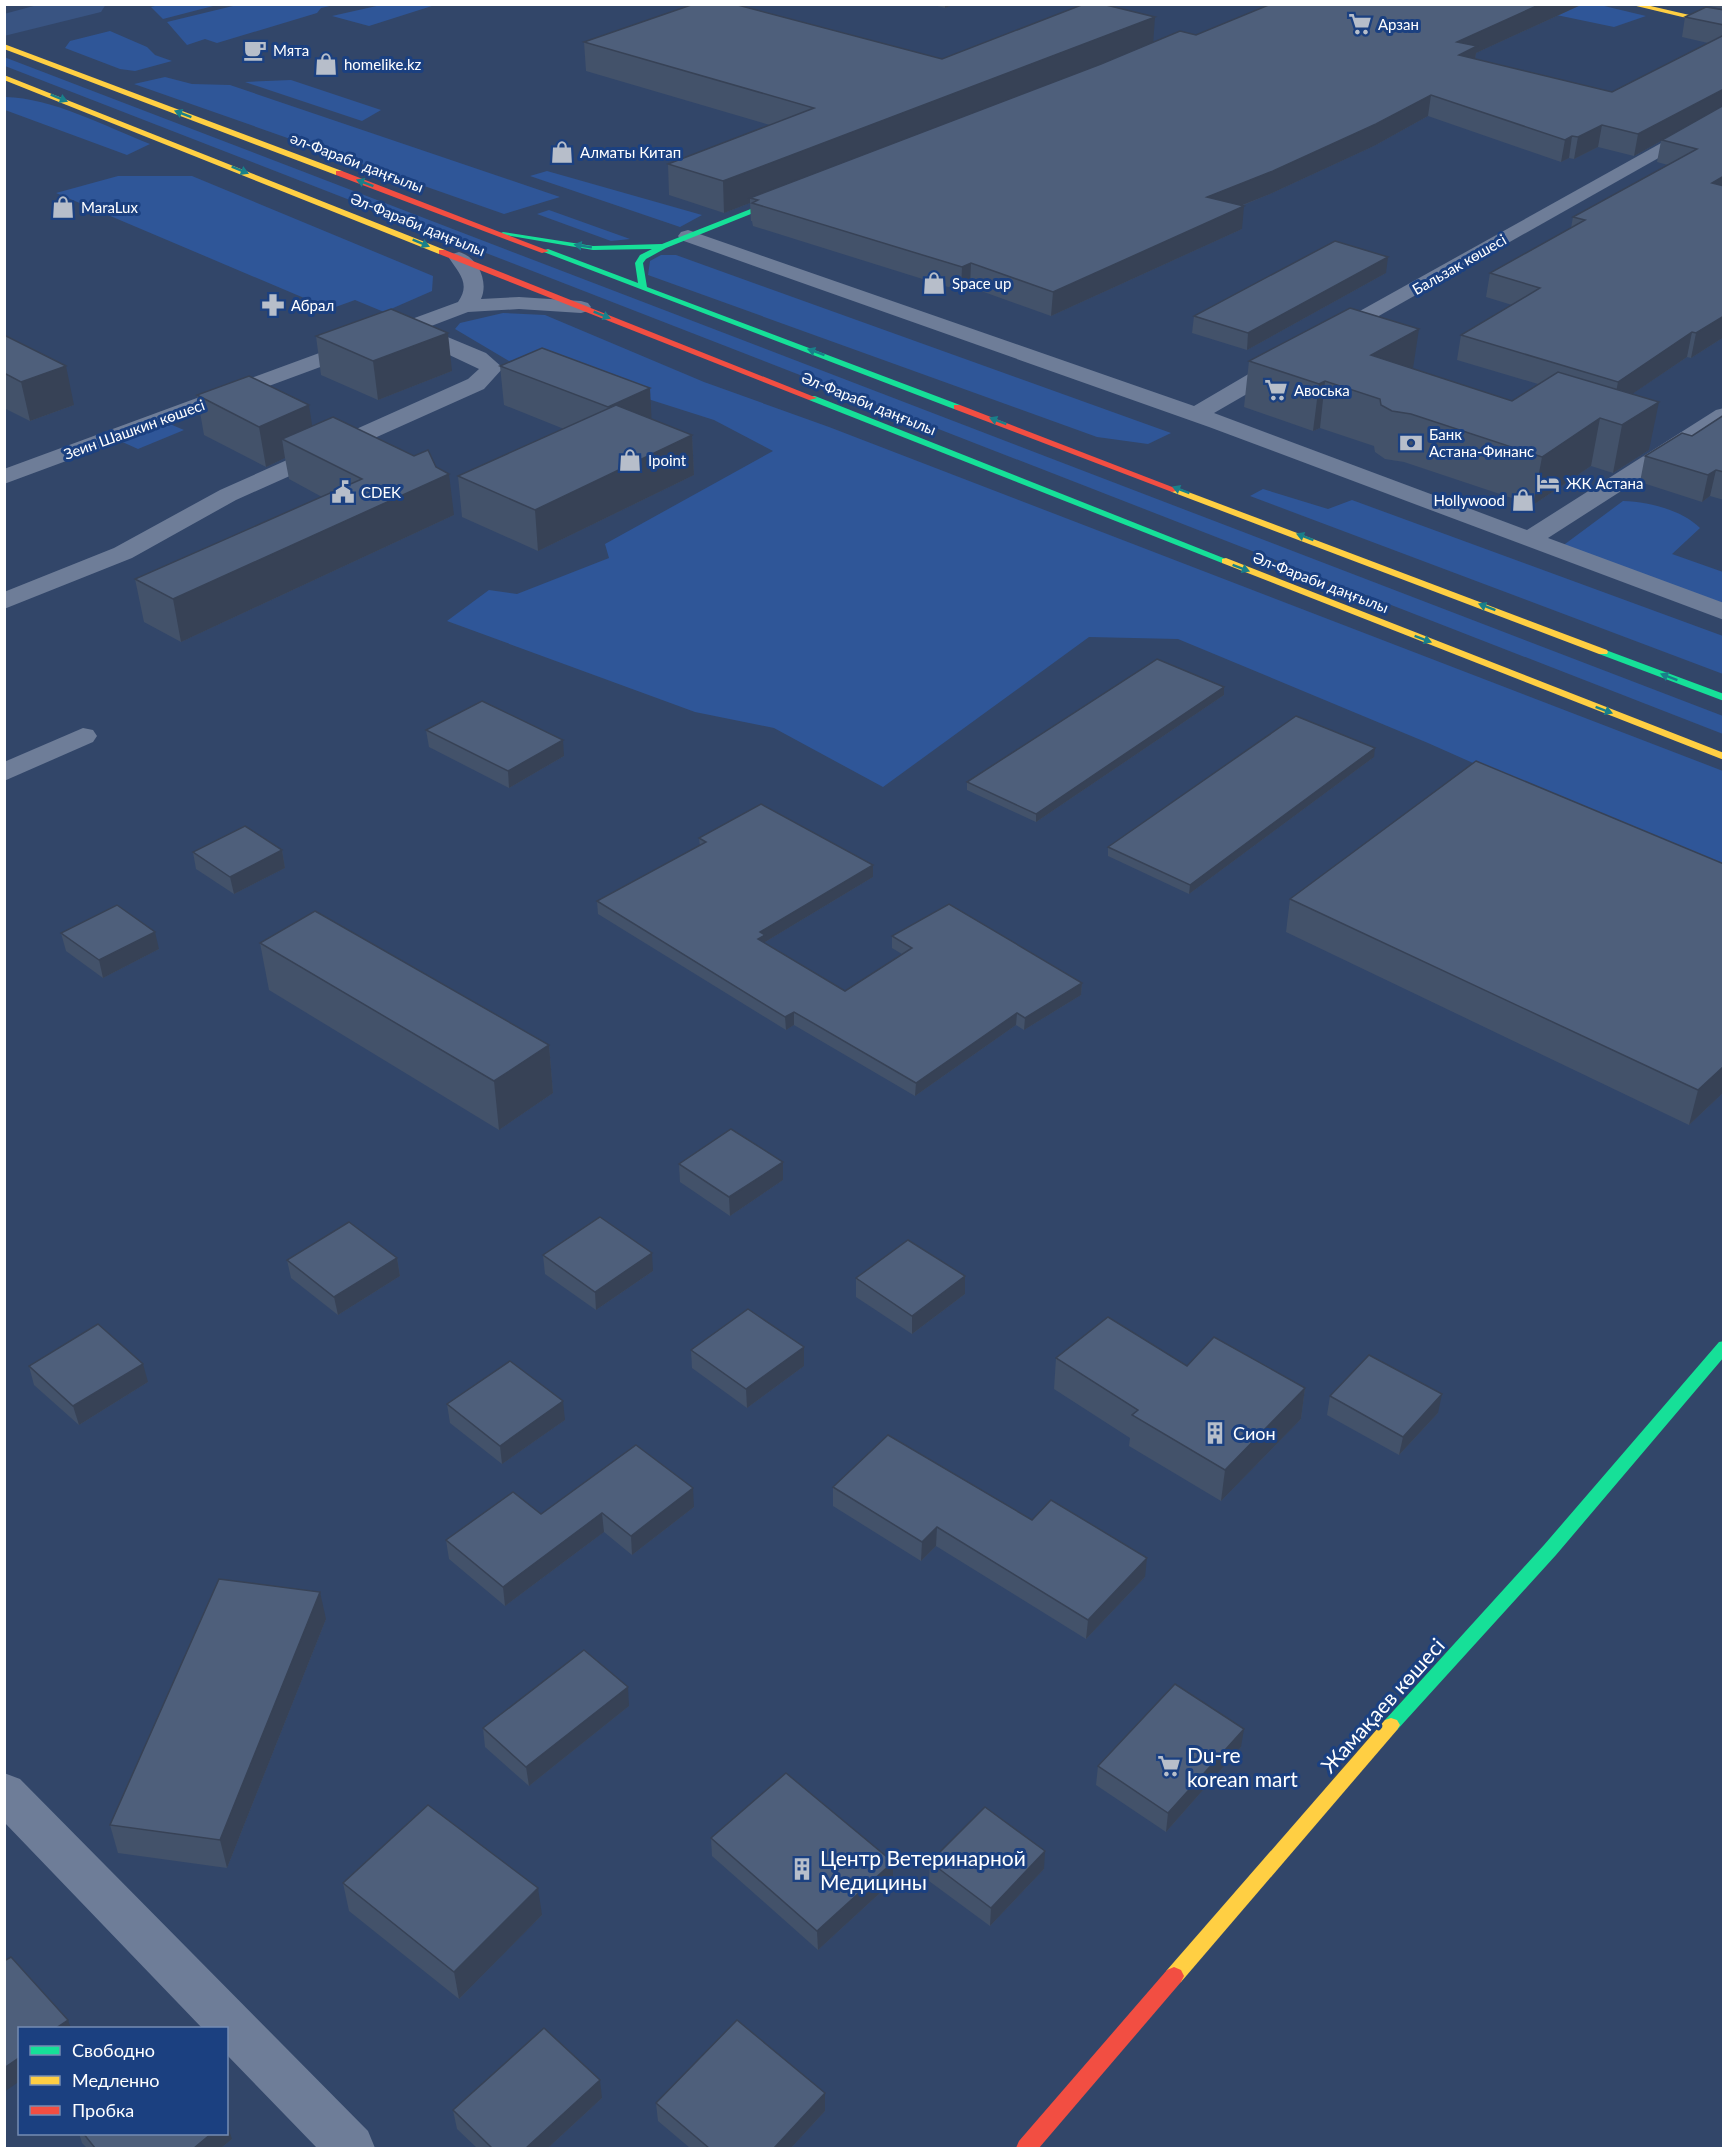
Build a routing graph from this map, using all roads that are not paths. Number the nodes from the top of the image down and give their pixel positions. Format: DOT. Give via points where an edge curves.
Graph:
graph roads {
  1 [pos="1631,4"];
  2 [pos="1724,25"];
  3 [pos="9,48"];
  4 [pos="4,77"];
  5 [pos="1724,112"];
  6 [pos="807,190"];
  7 [pos="503,234"];
  8 [pos="688,236"];
  9 [pos="663,246"];
  10 [pos="459,258"];
  11 [pos="597,270"];
  12 [pos="643,288"];
  13 [pos="465,306"];
  14 [pos="581,307"];
  15 [pos="407,327"];
  16 [pos="1195,415"];
  17 [pos="1724,415"];
  18 [pos="4,477"];
  19 [pos="1528,540"];
  20 [pos="4,601"];
  21 [pos="1724,612"];
  22 [pos="1724,698"];
  23 [pos="82,736"];
  24 [pos="1724,757"];
  25 [pos="4,773"];
  26 [pos="1724,1346"];
  27 [pos="4,1792"];
  28 [pos="350,2148"];
  29 [pos="1026,2148"];
  1 -- 2 [label="main road"];
  7 -- 3 [label="main road, әл-Фараби даңғылы, one-way"];
  4 -- 10 [label="main road, Әл-Фараби даңғылы, one-way"];
  5 -- 16 [label="street, Бальзак көшесі"];
  6 -- 8 [label="main road"];
  9 -- 7 [label="main road, one-way" via="593,248"];
  7 -- 11 [label="main road, әл-Фараби даңғылы"];
  8 -- 9 [label="main road"];
  8 -- 16 [label="street"];
  9 -- 12 [label="main road" via="639,263"];
  10 -- 13 [label="street" via="476,284 474,296"];
  10 -- 14 [label="main road, Әл-Фараби даңғылы"];
  11 -- 12 [label="main road, Әл-Фараби даңғылы"];
  22 -- 12 [label="main road, Әл-Фараби даңғылы, one-way"];
  13 -- 14 [label="street, Зеин Шашкин көшесі" via="519,303"];
  13 -- 15 [label="street, Зеин Шашкин көшесі"];
  14 -- 24 [label="main road, Әл-Фараби даңғылы, one-way"];
  15 -- 18 [label="street, Зеин Шашкин көшесі"];
  15 -- 20 [label="street" via="492,368 476,384 228,495 123,553"];
  16 -- 19 [label="street"];
  17 -- 19 [label="street"];
  19 -- 21 [label="street"];
  23 -- 25 [label="street"];
  26 -- 29 [label="main road, Жамақаев көшесі"];
  27 -- 28 [label="street"];
}
